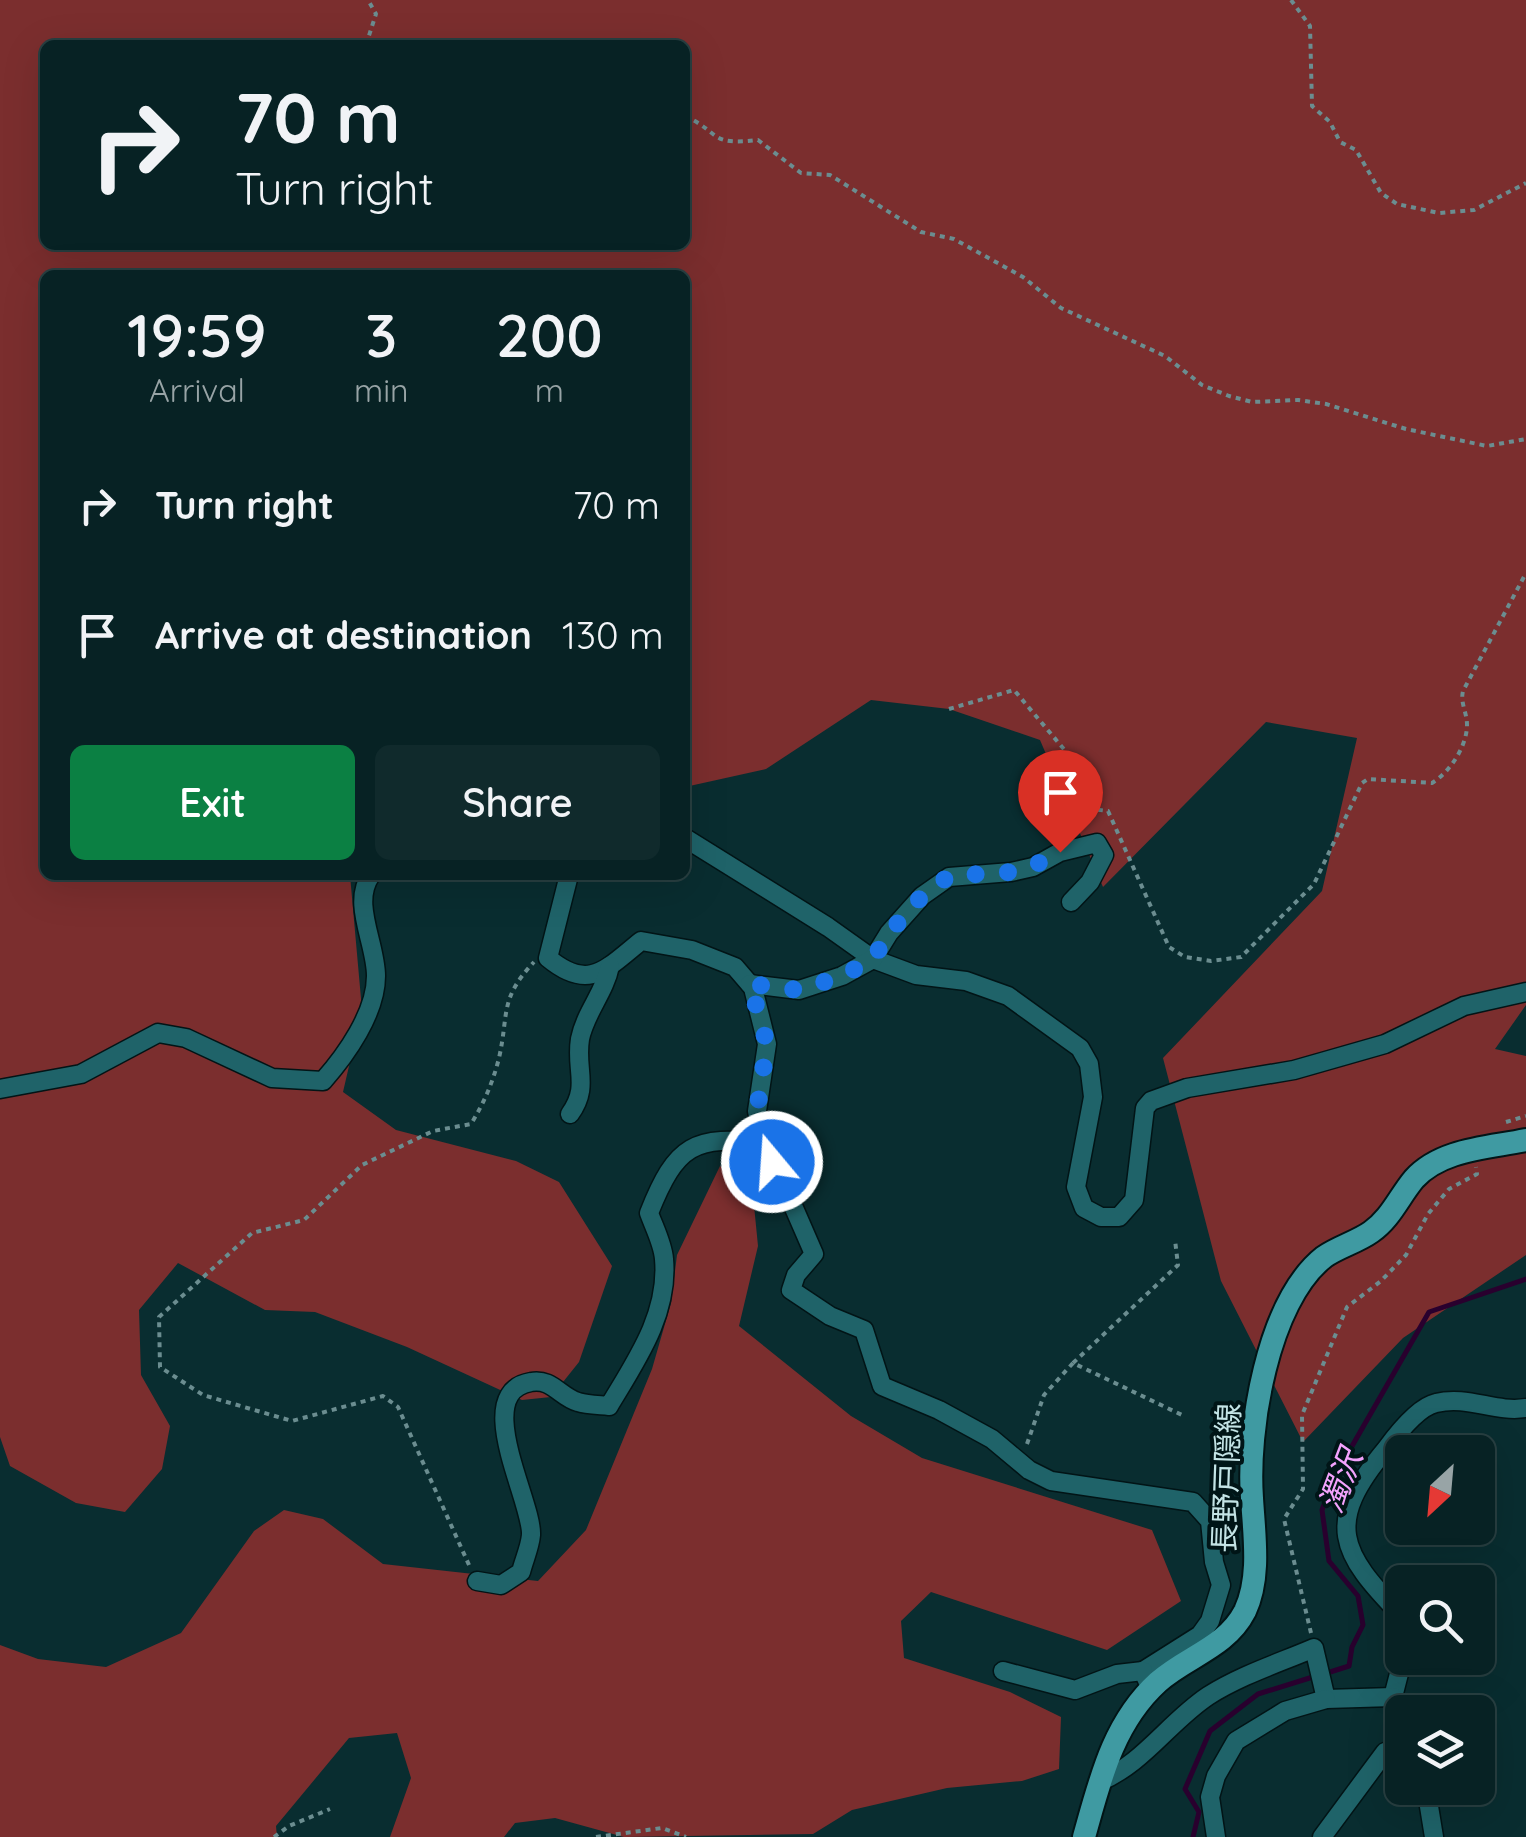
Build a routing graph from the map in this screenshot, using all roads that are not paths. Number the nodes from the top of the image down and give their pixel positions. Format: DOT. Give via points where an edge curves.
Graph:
graph roads {
  1 [pos="690,841"];
  2 [pos="367,880"];
  3 [pos="568,880"];
  4 [pos="1070,902"];
  5 [pos="873,959"];
  6 [pos="610,966"];
  7 [pos="750,984"];
  8 [pos="1526,992"];
  9 [pos="0,1089"];
  10 [pos="570,1114"];
  11 [pos="1526,1140"];
  12 [pos="766,1144"];
  13 [pos="1526,1408"];
  14 [pos="477,1581"];
  15 [pos="1385,1599"];
  16 [pos="1003,1671"];
  17 [pos="1147,1680"];
  18 [pos="1325,1692"];
  19 [pos="1385,1696"];
  20 [pos="1385,1752"];
  21 [pos="1100,1782"];
  22 [pos="1429,1805"];
  23 [pos="1084,1837"];
  24 [pos="1216,1837"];
  25 [pos="1322,1837"];
  26 [pos="1434,1837"];
  1 -- 5 [label="street"];
  2 -- 9 [label="street" via="362,900 376,979 344,1058 323,1081 272,1078 186,1038 158,1034 81,1074"];
  3 -- 6 [label="street" via="548,958 586,977"];
  4 -- 5 [label="street" via="1104,854 1097,844 1010,872 949,876 922,896"];
  5 -- 7 [label="street" via="799,990"];
  5 -- 8 [label="street" via="1008,996 1080,1048 1090,1064 1093,1097 1076,1187 1084,1208 1101,1218 1119,1217 1134,1200 1150,1102 1385,1044 1464,1006"];
  6 -- 7 [label="street" via="641,942 692,950 736,967"];
  6 -- 10 [label="street" via="580,1038 582,1098"];
  7 -- 12 [label="street" via="767,1044 757,1111"];
  11 -- 17 [label="main road, 長野戸隠線" via="1438,1158 1373,1231 1324,1258 1293,1299 1261,1380 1250,1477 1253,1592 1243,1615 1206,1653"];
  12 -- 14 [label="street" via="700,1143 666,1179 649,1213 665,1257 660,1310 609,1406 577,1402 548,1382 527,1382 510,1395 506,1448 531,1534 521,1572 500,1585"];
  12 -- 17 [label="street" via="814,1254 791,1290 864,1330 882,1386 978,1432 1051,1481 1193,1502 1210,1520 1221,1585 1210,1621"];
  13 -- 15 [label="street" via="1432,1403 1361,1479 1344,1527 1348,1547"];
  16 -- 17 [label="street" via="1075,1690 1117,1674"];
  17 -- 21 [label="main road, 長野戸隠線"];
  18 -- 19 [label="street"];
  18 -- 21 [label="street" via="1316,1655 1241,1678 1208,1697 1124,1772"];
  18 -- 24 [label="street" via="1236,1741 1210,1797"];
  20 -- 25 [label="street"];
  21 -- 23 [label="main road, 長野戸隠線"];
  22 -- 26 [label="street"];
}
